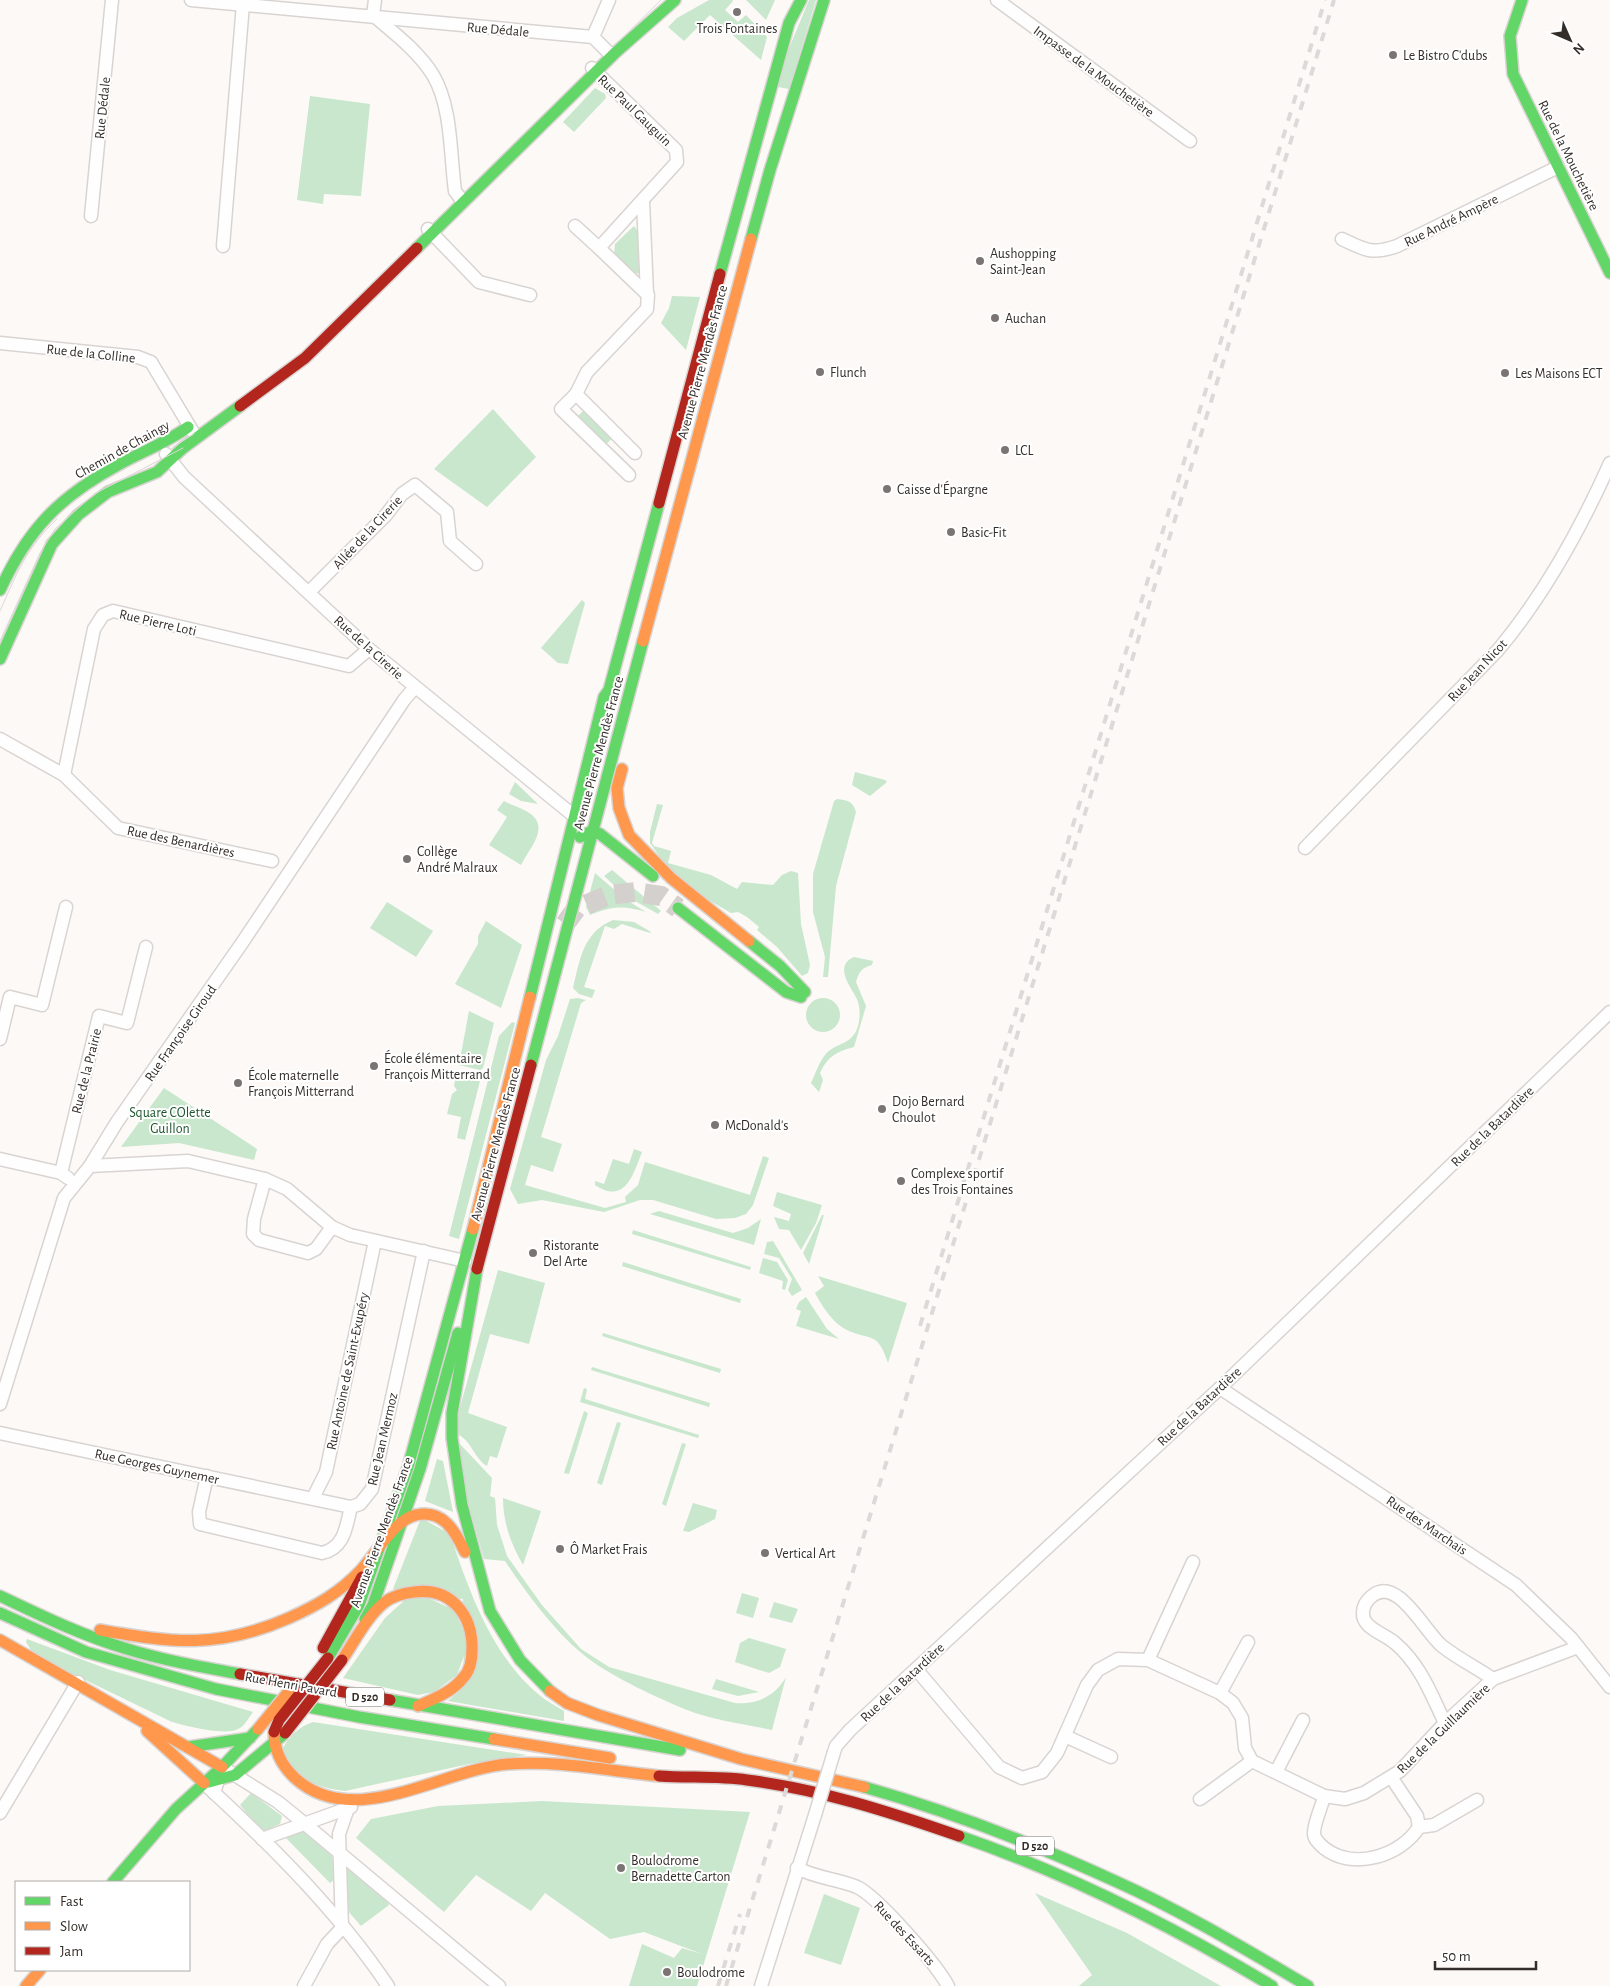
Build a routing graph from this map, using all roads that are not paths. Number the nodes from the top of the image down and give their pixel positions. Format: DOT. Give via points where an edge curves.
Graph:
graph roads {
  1 [pos="112,0"];
  2 [pos="191,0"];
  3 [pos="375,0"];
  4 [pos="609,0"];
  5 [pos="675,0"];
  6 [pos="801,0"];
  7 [pos="824,0"];
  8 [pos="997,0"];
  9 [pos="1522,0"];
  10 [pos="243,4"];
  11 [pos="373,16"];
  12 [pos="593,37"];
  13 [pos="610,55"];
  14 [pos="594,70"];
  15 [pos="1190,141"];
  16 [pos="1558,167"];
  17 [pos="461,200"];
  18 [pos="643,201"];
  19 [pos="91,216"];
  20 [pos="576,226"];
  21 [pos="430,232"];
  22 [pos="1342,240"];
  23 [pos="223,246"];
  24 [pos="599,248"];
  25 [pos="1610,273"];
  26 [pos="647,294"];
  27 [pos="530,295"];
  28 [pos="0,343"];
  29 [pos="576,394"];
  30 [pos="193,433"];
  31 [pos="159,447"];
  32 [pos="635,453"];
  33 [pos="171,461"];
  34 [pos="1610,463"];
  35 [pos="629,475"];
  36 [pos="476,564"];
  37 [pos="0,590"];
  38 [pos="308,592"];
  39 [pos="368,649"];
  40 [pos="0,659"];
  41 [pos="415,687"];
  42 [pos="628,704"];
  43 [pos="0,740"];
  44 [pos="628,743"];
  45 [pos="624,759"];
  46 [pos="64,775"];
  47 [pos="574,815"];
  48 [pos="592,831"];
  49 [pos="567,843"];
  50 [pos="1305,848"];
  51 [pos="272,861"];
  52 [pos="66,908"];
  53 [pos="678,908"];
  54 [pos="146,946"];
  55 [pos="551,953"];
  56 [pos="788,977"];
  57 [pos="1610,1012"];
  58 [pos="0,1039"];
  59 [pos="0,1159"];
  60 [pos="90,1166"];
  61 [pos="61,1173"];
  62 [pos="264,1179"];
  63 [pos="485,1179"];
  64 [pos="76,1184"];
  65 [pos="332,1227"];
  66 [pos="374,1241"];
  67 [pos="424,1251"];
  68 [pos="479,1260"];
  69 [pos="465,1261"];
  70 [pos="1220,1388"];
  71 [pos="0,1404"];
  72 [pos="0,1433"];
  73 [pos="207,1476"];
  74 [pos="313,1498"];
  75 [pos="352,1506"];
  76 [pos="403,1519"];
  77 [pos="377,1550"];
  78 [pos="1193,1562"];
  79 [pos="0,1596"];
  80 [pos="490,1612"];
  81 [pos="0,1613"];
  82 [pos="54,1621"];
  83 [pos="0,1640"];
  84 [pos="1248,1642"];
  85 [pos="1578,1647"];
  86 [pos="322,1659"];
  87 [pos="342,1660"];
  88 [pos="1148,1660"];
  89 [pos="916,1669"];
  90 [pos="1494,1680"];
  91 [pos="78,1682"];
  92 [pos="1610,1687"];
  93 [pos="1220,1693"];
  94 [pos="418,1706"];
  95 [pos="122,1708"];
  96 [pos="1303,1720"];
  97 [pos="1445,1723"];
  98 [pos="279,1732"];
  99 [pos="1065,1736"];
  100 [pos="250,1738"];
  101 [pos="273,1744"];
  102 [pos="188,1747"];
  103 [pos="1111,1757"];
  104 [pos="741,1759"];
  105 [pos="1252,1761"];
  106 [pos="222,1767"];
  107 [pos="1276,1772"];
  108 [pos="235,1775"];
  109 [pos="726,1777"];
  110 [pos="1391,1777"];
  111 [pos="204,1783"];
  112 [pos="214,1793"];
  113 [pos="1324,1796"];
  114 [pos="374,1799"];
  115 [pos="1200,1799"];
  116 [pos="1477,1800"];
  117 [pos="348,1808"];
  118 [pos="0,1813"];
  119 [pos="305,1824"];
  120 [pos="1419,1827"];
  121 [pos="262,1839"];
  122 [pos="340,1852"];
  123 [pos="798,1868"];
  124 [pos="114,1881"];
  125 [pos="342,1928"];
  126 [pos="39,1971"];
  127 [pos="26,1986"];
  128 [pos="304,1986"];
  129 [pos="388,1986"];
  130 [pos="499,1986"];
  131 [pos="761,1986"];
  132 [pos="948,1986"];
  133 [pos="1272,1986"];
  134 [pos="1308,1986"];
  1 -- 19 [label="street, Rue Dédale"];
  2 -- 10 [label="street, Rue Dédale"];
  3 -- 11 [label="street"];
  4 -- 12 [label="street"];
  5 -- 13 [label="main road"];
  6 -- 47 [label="main road, Avenue Pierre Mendès France" via="788,23"];
  7 -- 42 [label="main road, Avenue Pierre Mendès France" via="770,170"];
  8 -- 15 [label="street, Impasse de la Mouchetière"];
  9 -- 16 [label="main road, Rue de la Mouchetière" via="1515,16 1510,47 1514,74"];
  10 -- 11 [label="street, Rue Dédale"];
  10 -- 23 [label="street"];
  11 -- 12 [label="street, Rue Dédale"];
  11 -- 17 [label="street" via="421,60 442,95 454,190"];
  12 -- 13 [label="street"];
  13 -- 14 [label="main road"];
  14 -- 17 [label="main road"];
  14 -- 18 [label="street, Rue Paul Gauguin" via="676,150 677,162"];
  16 -- 22 [label="street, Rue André Ampère" via="1398,246 1383,251 1367,251"];
  16 -- 25 [label="main road, Rue de la Mouchetière"];
  17 -- 21 [label="main road"];
  18 -- 24 [label="street, Rue Paul Gauguin"];
  18 -- 26 [label="street"];
  20 -- 24 [label="street"];
  21 -- 27 [label="street" via="479,282"];
  21 -- 30 [label="main road" via="305,358"];
  24 -- 26 [label="street"];
  26 -- 29 [label="street" via="647,309 587,372"];
  28 -- 30 [label="street, Rue de la Colline" via="138,356 151,362"];
  29 -- 32 [label="street"];
  29 -- 35 [label="street" via="561,409"];
  30 -- 31 [label="main road, Chemin de Chaingy"];
  30 -- 33 [label="main road, Chemin de Chaingy"];
  31 -- 33 [label="street, Rue de la Cirerie"];
  31 -- 37 [label="main road, Chemin de Chaingy" via="98,476 45,520 21,547"];
  33 -- 38 [label="street, Rue de la Cirerie" via="184,477"];
  33 -- 40 [label="main road, Chemin de Chaingy" via="157,472 108,492 62,531 46,558"];
  34 -- 50 [label="street, Rue Jean Nicot" via="1568,548 1526,617 1498,650"];
  36 -- 38 [label="street, Allée de la Cirerie" via="450,541 447,512 415,485 402,494 386,515"];
  38 -- 39 [label="street, Rue de la Cirerie"];
  39 -- 41 [label="street, Rue de la Cirerie"];
  39 -- 46 [label="street, Rue Pierre Loti" via="349,666 113,611 103,615 94,629"];
  41 -- 47 [label="street, Rue de la Cirerie"];
  41 -- 60 [label="street, Rue Françoise Giroud"];
  42 -- 44 [label="main road" via="633,726"];
  42 -- 48 [label="main road, Avenue Pierre Mendès France"];
  43 -- 46 [label="street, Rue des Benardières"];
  45 -- 56 [label="main road" via="617,788 619,808 629,835 671,878 780,966"];
  46 -- 51 [label="street, Rue des Benardières" via="118,828"];
  47 -- 48 [label="street, Rue de la Cirerie"];
  47 -- 49 [label="main road, Avenue Pierre Mendès France"];
  48 -- 49 [label="main road"];
  48 -- 56 [label="main road" via="777,972"];
  48 -- 68 [label="main road, Avenue Pierre Mendès France"];
  49 -- 63 [label="main road, Avenue Pierre Mendès France"];
  52 -- 58 [label="street" via="42,1005 10,997"];
  53 -- 56 [label="main road" via="786,992 803,995"];
  54 -- 61 [label="street, Rue de la Prairie" via="127,1023 99,1016"];
  55 -- 63 [label="main road" via="506,1117"];
  57 -- 70 [label="street, Rue de la Batardière"];
  59 -- 61 [label="street"];
  60 -- 62 [label="street" via="188,1161"];
  60 -- 64 [label="street, Rue Françoise Giroud"];
  61 -- 64 [label="street"];
  62 -- 65 [label="street" via="287,1189"];
  62 -- 65 [label="street" via="254,1220 253,1234 259,1240 308,1253"];
  63 -- 69 [label="main road, Avenue Pierre Mendès France"];
  64 -- 71 [label="street, Rue Françoise Giroud" via="64,1198"];
  65 -- 66 [label="street"];
  66 -- 67 [label="street"];
  66 -- 74 [label="street, Rue Antoine de Saint-Exupéry" via="326,1472"];
  67 -- 69 [label="street"];
  67 -- 75 [label="street, Rue Jean Mermoz" via="372,1489 360,1504"];
  68 -- 76 [label="main road, Avenue Pierre Mendès France"];
  68 -- 80 [label="main road" via="455,1394 452,1438 462,1504"];
  69 -- 77 [label="main road, Avenue Pierre Mendès France" via="408,1467"];
  70 -- 85 [label="street, Rue des Marchais" via="1516,1585"];
  70 -- 89 [label="street, Rue de la Batardière"];
  72 -- 73 [label="street, Rue Georges Guynemer"];
  73 -- 74 [label="street, Rue Georges Guynemer"];
  73 -- 75 [label="street" via="199,1512 200,1524 322,1553 339,1546"];
  74 -- 75 [label="street, Rue Georges Guynemer"];
  76 -- 77 [label="main road"];
  76 -- 80 [label="main road" via="427,1513 446,1520 455,1528"];
  76 -- 87 [label="main road, Avenue Pierre Mendès France" via="373,1606"];
  77 -- 82 [label="main road" via="336,1594 278,1624 248,1635 208,1642 181,1642"];
  77 -- 86 [label="main road, Avenue Pierre Mendès France" via="359,1605"];
  78 -- 88 [label="street"];
  79 -- 82 [label="main road, Rue Henri Pavard / D 520"];
  80 -- 104 [label="main road" via="520,1660 542,1685 568,1703"];
  81 -- 109 [label="main road, Rue Henri Pavard / D 520" via="86,1652 216,1689 359,1718"];
  82 -- 94 [label="main road, Rue Henri Pavard / D 520" via="122,1648 199,1667"];
  83 -- 91 [label="main road"];
  84 -- 93 [label="street"];
  85 -- 90 [label="street, Rue de la Guillaumière"];
  85 -- 92 [label="street, Rue des Marchais"];
  86 -- 98 [label="main road, bridge" via="280,1720"];
  86 -- 100 [label="main road, bridge"];
  87 -- 94 [label="main road" via="386,1602 418,1590 436,1591 453,1600 468,1617 474,1641 470,1666 454,1688"];
  87 -- 98 [label="main road, Avenue Pierre Mendès France, bridge"];
  88 -- 93 [label="street"];
  88 -- 99 [label="street" via="1118,1659 1098,1670 1087,1685"];
  89 -- 99 [label="street" via="999,1767 1022,1778 1042,1772"];
  89 -- 123 [label="street, Rue de la Batardière, bridge" via="836,1746"];
  90 -- 97 [label="street, Rue de la Guillaumière"];
  90 -- 97 [label="street" via="1442,1646 1397,1595 1386,1590 1366,1601 1362,1613 1366,1623 1394,1642 1417,1665"];
  91 -- 95 [label="main road"];
  91 -- 118 [label="street"];
  93 -- 105 [label="street" via="1233,1703 1242,1718 1244,1748"];
  94 -- 104 [label="main road, Rue Henri Pavard / D 520"];
  95 -- 102 [label="main road"];
  95 -- 111 [label="main road"];
  96 -- 107 [label="street"];
  97 -- 110 [label="street, Rue de la Guillaumière" via="1409,1763"];
  98 -- 101 [label="main road"];
  99 -- 103 [label="street"];
  100 -- 102 [label="main road"];
  100 -- 106 [label="main road"];
  101 -- 108 [label="main road"];
  101 -- 114 [label="main road" via="277,1758 291,1776 318,1795"];
  102 -- 106 [label="main road"];
  104 -- 134 [label="main road, D 520" via="897,1794 1026,1842 1116,1881"];
  105 -- 107 [label="street, Rue de la Guillaumière"];
  105 -- 115 [label="street"];
  106 -- 108 [label="street"];
  106 -- 111 [label="main road"];
  106 -- 112 [label="street"];
  107 -- 113 [label="street, Rue de la Guillaumière"];
  108 -- 111 [label="main road"];
  108 -- 119 [label="street"];
  109 -- 114 [label="main road" via="672,1778 535,1763 491,1766"];
  109 -- 133 [label="main road, D 520" via="838,1798 928,1824 1041,1866 1182,1932"];
  110 -- 113 [label="street, Rue de la Guillaumière" via="1364,1793 1345,1799"];
  110 -- 120 [label="street, Rue de la Guillaumière" via="1418,1816"];
  111 -- 112 [label="street"];
  111 -- 124 [label="main road" via="176,1808"];
  112 -- 121 [label="street"];
  113 -- 120 [label="street" via="1314,1832 1316,1840 1343,1858 1363,1860 1376,1857 1412,1837"];
  114 -- 117 [label="street"];
  116 -- 120 [label="street" via="1434,1825"];
  117 -- 119 [label="street"];
  117 -- 122 [label="street" via="340,1827"];
  119 -- 121 [label="street"];
  119 -- 122 [label="street"];
  121 -- 125 [label="street" via="300,1876"];
  122 -- 125 [label="street"];
  122 -- 130 [label="street"];
  123 -- 131 [label="street, Rue de la Batardière"];
  123 -- 132 [label="street, Rue des Essarts" via="857,1887 874,1899 940,1971"];
  125 -- 128 [label="street" via="327,1944"];
  125 -- 129 [label="street"];
  126 -- 127 [label="main road"];
}
